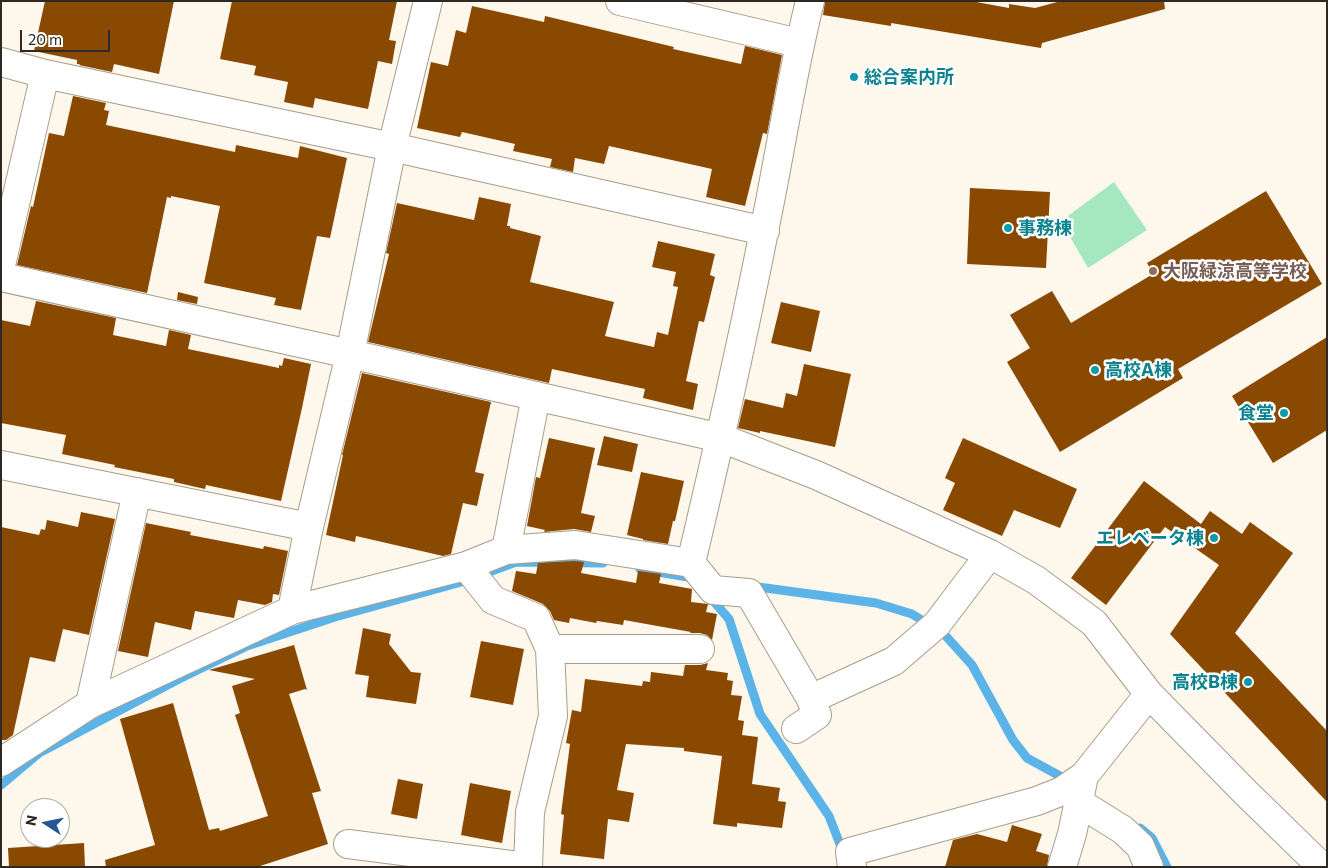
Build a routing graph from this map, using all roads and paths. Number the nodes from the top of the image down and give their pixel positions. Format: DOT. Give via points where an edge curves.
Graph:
graph roads {
  1 [pos="428,1"];
  2 [pos="620,1"];
  3 [pos="810,1"];
  4 [pos="800,43"];
  5 [pos="1,62"];
  6 [pos="45,74"];
  7 [pos="392,147"];
  8 [pos="764,231"];
  9 [pos="1,265"];
  10 [pos="1,277"];
  11 [pos="350,354"];
  12 [pos="536,396"];
  13 [pos="721,438"];
  14 [pos="1,465"];
  15 [pos="137,492"];
  16 [pos="309,527"];
  17 [pos="506,550"];
  18 [pos="990,554"];
  19 [pos="691,564"];
  20 [pos="466,566"];
  21 [pos="292,610"];
  22 [pos="550,649"];
  23 [pos="700,649"];
  24 [pos="1149,694"];
  25 [pos="811,699"];
  26 [pos="90,704"];
  27 [pos="796,729"];
  28 [pos="1,762"];
  29 [pos="1084,776"];
  30 [pos="1078,802"];
  31 [pos="348,844"];
  32 [pos="527,867"];
  33 [pos="852,867"];
  34 [pos="1062,867"];
  35 [pos="1149,867"];
  36 [pos="1322,867"];
  1 -- 7 [label="street"];
  2 -- 4 [label="street"];
  3 -- 4 [label="street"];
  4 -- 8 [label="street"];
  5 -- 6 [label="street"];
  6 -- 7 [label="street"];
  6 -- 9 [label="street"];
  7 -- 8 [label="street"];
  7 -- 11 [label="street"];
  8 -- 13 [label="street"];
  10 -- 11 [label="street"];
  11 -- 12 [label="street"];
  11 -- 16 [label="street"];
  12 -- 13 [label="street"];
  12 -- 17 [label="street"];
  13 -- 18 [label="street" via="816,475"];
  13 -- 19 [label="street"];
  14 -- 15 [label="street"];
  15 -- 16 [label="street"];
  15 -- 26 [label="street"];
  16 -- 21 [label="street"];
  17 -- 19 [label="street" via="575,545"];
  17 -- 20 [label="street"];
  18 -- 24 [label="street" via="1036,580 1094,623"];
  18 -- 25 [label="street" via="937,624 894,661"];
  19 -- 25 [label="street" via="714,590 749,593"];
  20 -- 21 [label="street"];
  20 -- 22 [label="street" via="493,600 536,618"];
  21 -- 26 [label="street"];
  22 -- 23 [label="street"];
  22 -- 32 [label="street" via="553,716 530,812"];
  24 -- 29 [label="street"];
  24 -- 36 [label="street"];
  25 -- 27 [label="street" via="817,715"];
  26 -- 28 [label="street"];
  29 -- 30 [label="street"];
  29 -- 33 [label="street" via="1062,791 1037,801 850,852"];
  30 -- 34 [label="street"];
  30 -- 35 [label="street" via="1123,830 1140,846"];
  31 -- 32 [label="street"];
}
